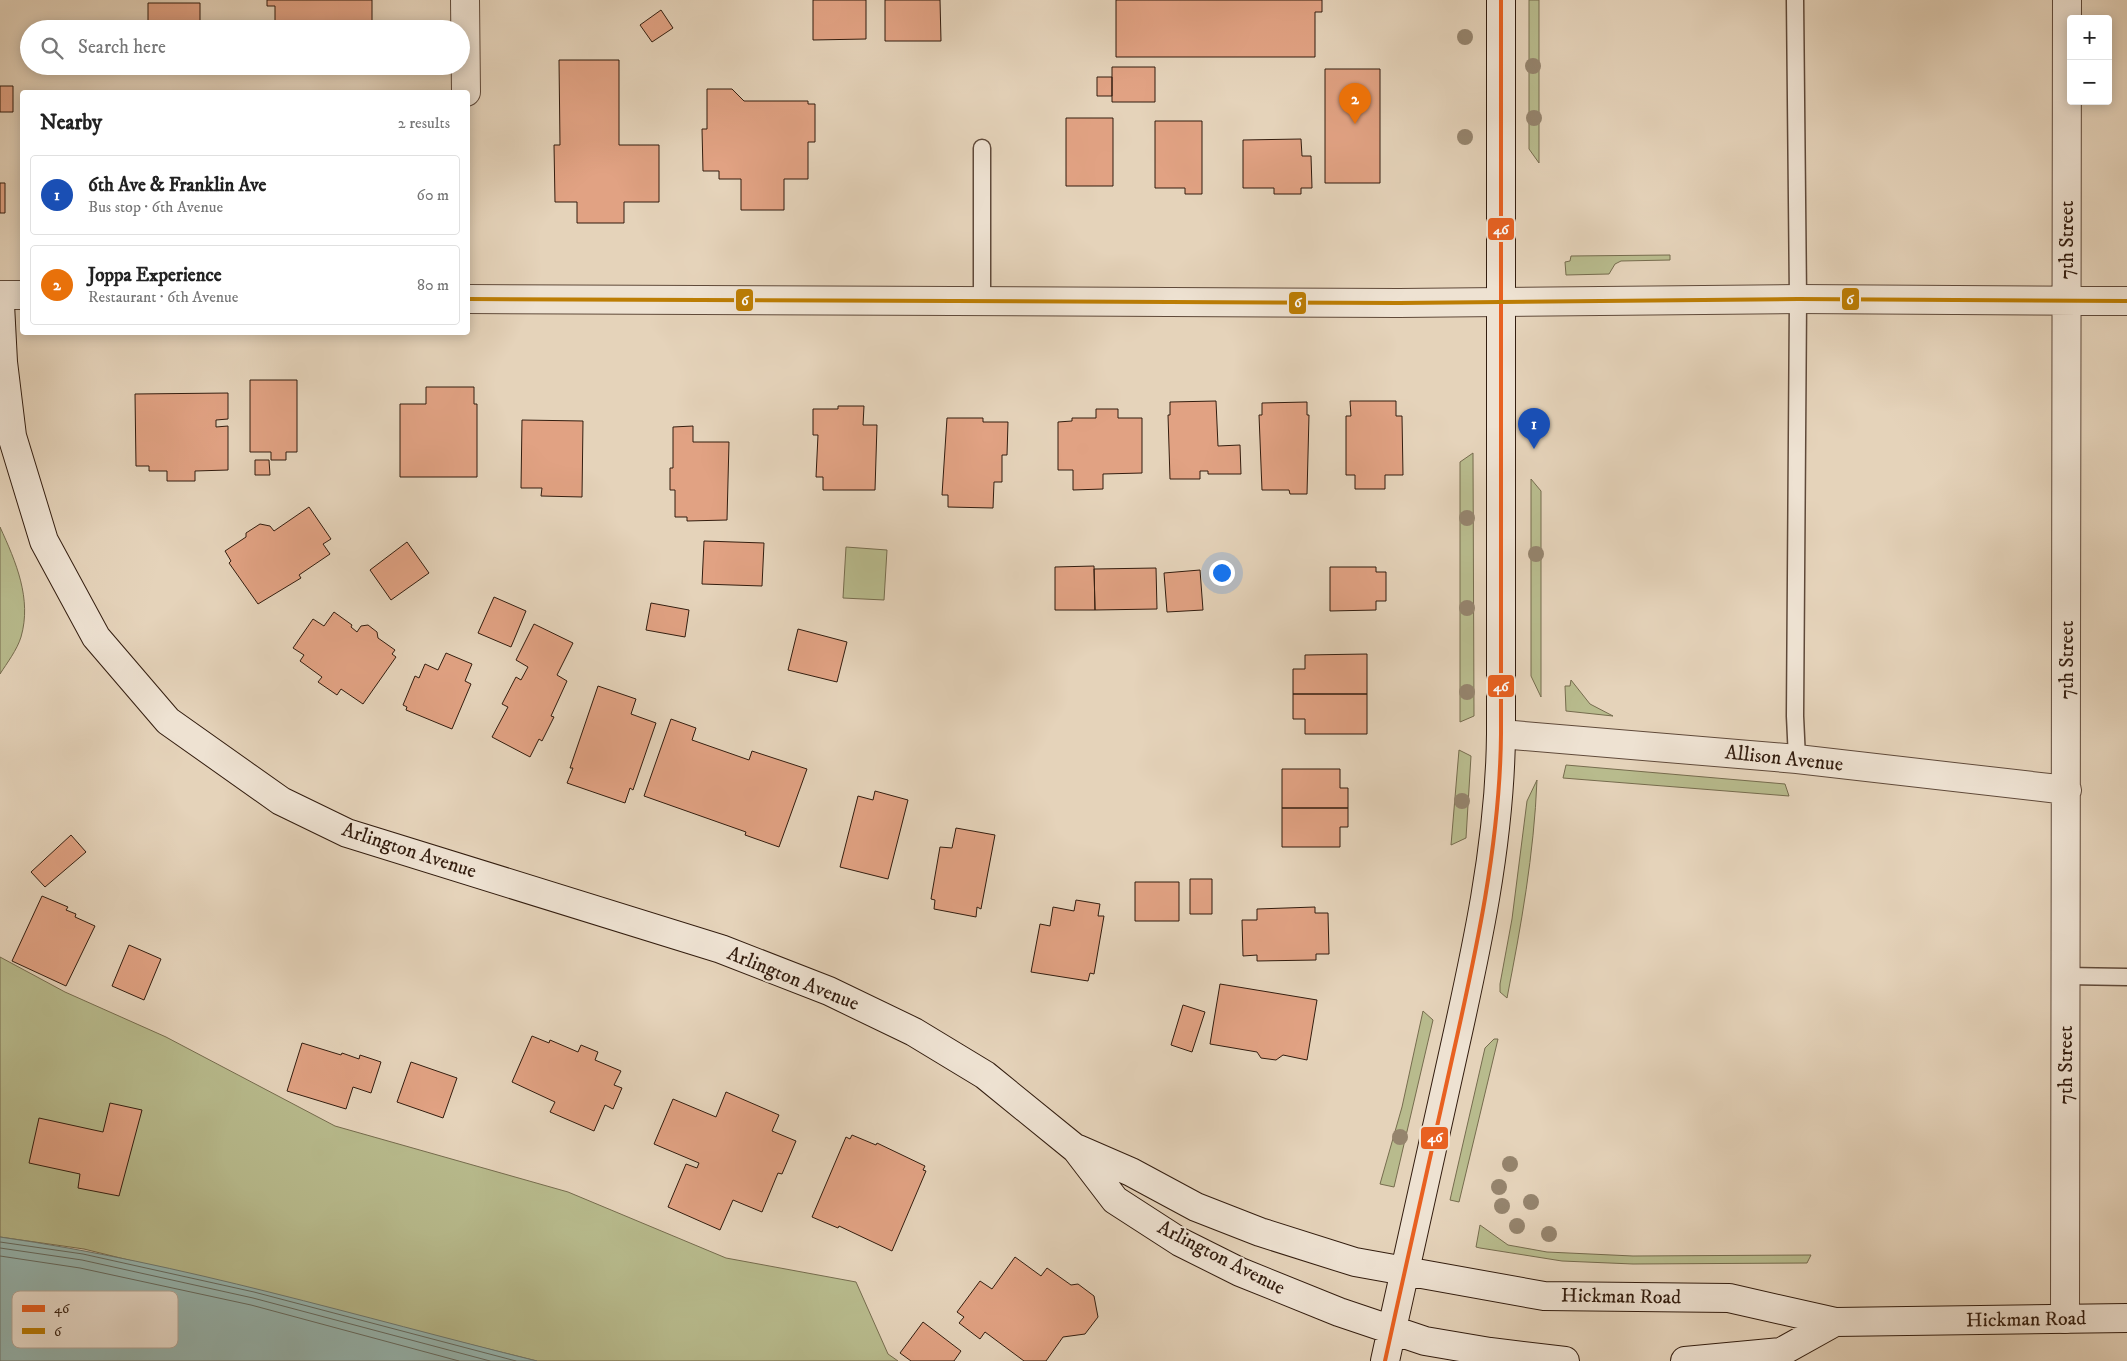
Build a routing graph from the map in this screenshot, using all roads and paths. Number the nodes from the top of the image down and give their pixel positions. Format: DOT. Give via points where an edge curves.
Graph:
graph roads {
  1 [pos="465,0"];
  2 [pos="1501,0"];
  3 [pos="1795,0"];
  4 [pos="2067,0"];
  5 [pos="465,20"];
  6 [pos="466,75"];
  7 [pos="466,90"];
  8 [pos="982,148"];
  9 [pos="0,296"];
  10 [pos="20,296"];
  11 [pos="470,299"];
  12 [pos="1798,299"];
  13 [pos="2067,300"];
  14 [pos="982,301"];
  15 [pos="2127,301"];
  16 [pos="1501,303"];
  17 [pos="0,304"];
  18 [pos="1501,734"];
  19 [pos="1797,759"];
  20 [pos="2067,790"];
  21 [pos="2066,976"];
  22 [pos="2127,977"];
  23 [pos="1076,1149"];
  24 [pos="1405,1272"];
  25 [pos="2127,1318"];
  26 [pos="2066,1319"];
  27 [pos="1835,1322"];
  28 [pos="1392,1330"];
  29 [pos="1385,1361"];
  30 [pos="1565,1361"];
  31 [pos="1685,1361"];
  1 -- 5 [label="main road"];
  2 -- 16 [label="main road"];
  3 -- 12 [label="lane"];
  4 -- 13 [label="main road, 7th Street"];
  6 -- 7 [label="main road"];
  8 -- 14 [label="lane"];
  9 -- 10 [label="main road"];
  11 -- 14 [label="main road"];
  12 -- 13 [label="main road"];
  12 -- 16 [label="main road"];
  12 -- 19 [label="lane"];
  13 -- 15 [label="main road"];
  13 -- 20 [label="main road, 7th Street"];
  14 -- 16 [label="main road"];
  16 -- 18 [label="main road"];
  17 -- 23 [label="main road, Arlington Avenue" via="12,436 44,541 96,637 168,720 281,801 347,833 721,949 830,991 914,1032 985,1075"];
  18 -- 19 [label="main road, Allison Avenue"];
  18 -- 24 [label="main road" via="1498,811 1487,894"];
  19 -- 20 [label="main road, Allison Avenue"];
  20 -- 21 [label="main road, 7th Street"];
  21 -- 22 [label="lane"];
  21 -- 26 [label="main road, 7th Street"];
  23 -- 24 [label="main road, Arlington Avenue" via="1131,1172 1196,1207 1260,1232 1356,1262"];
  23 -- 28 [label="main road, Arlington Avenue" via="1115,1200 1180,1242 1240,1272"];
  24 -- 27 [label="main road, Hickman Road" via="1544,1296 1729,1298"];
  24 -- 28 [label="main road"];
  25 -- 26 [label="main road, Hickman Road"];
  26 -- 27 [label="main road, Hickman Road"];
  27 -- 31 [label="main road, Hickman Road" via="1781,1352"];
  28 -- 29 [label="main road"];
  28 -- 30 [label="main road" via="1450,1346"];
}
